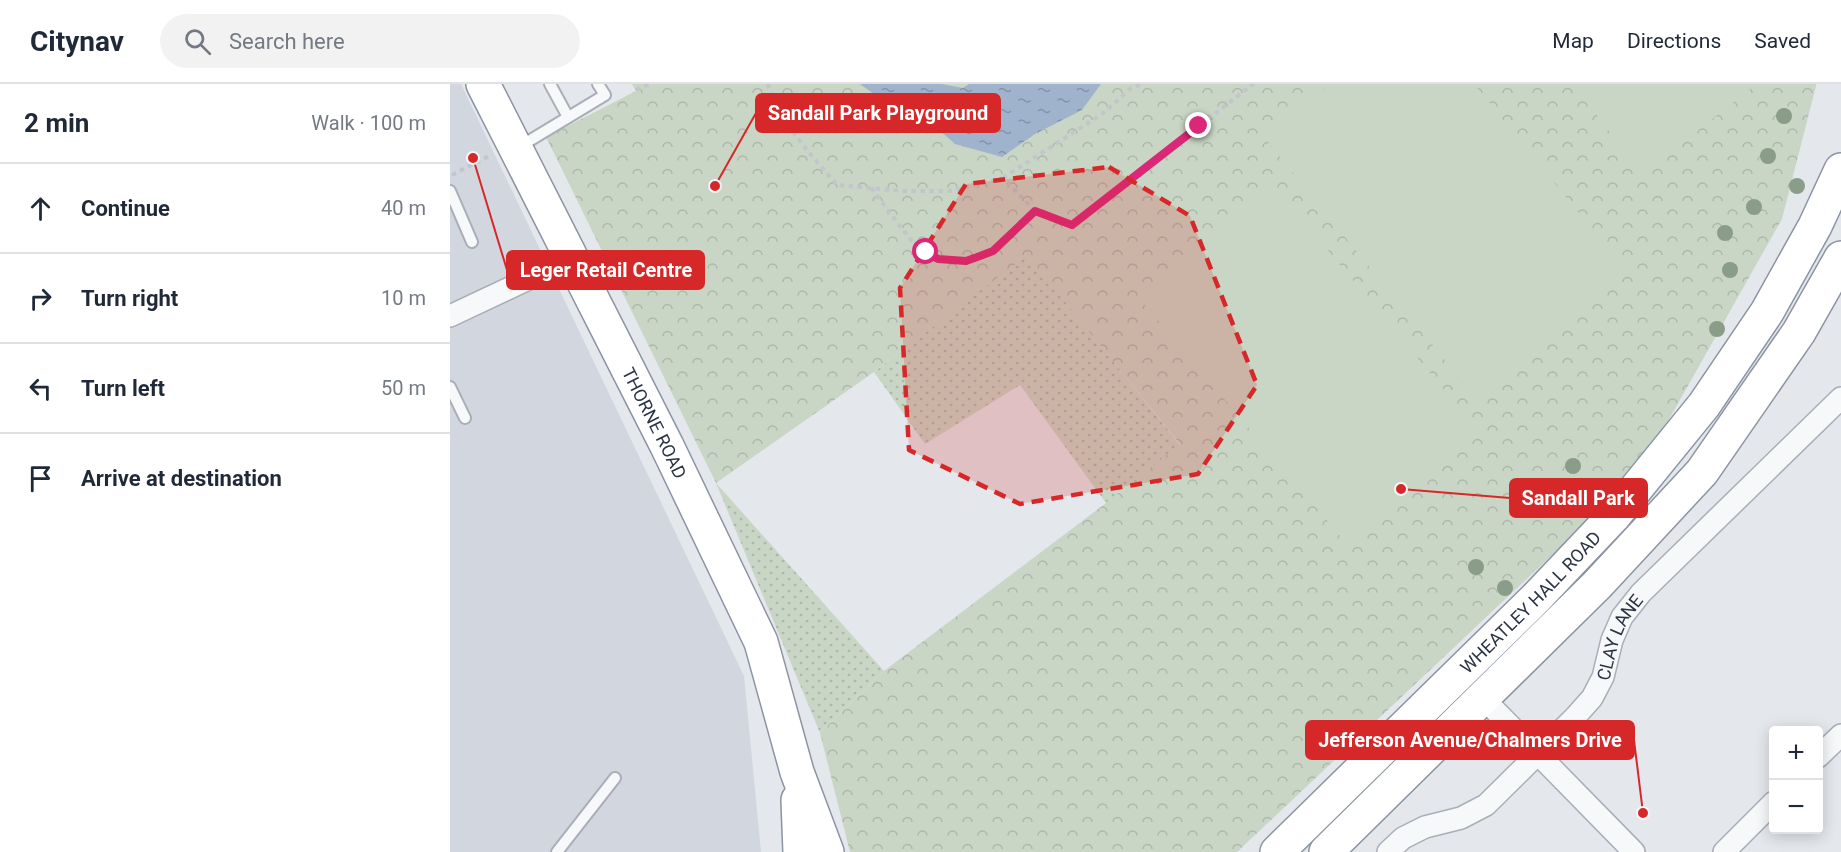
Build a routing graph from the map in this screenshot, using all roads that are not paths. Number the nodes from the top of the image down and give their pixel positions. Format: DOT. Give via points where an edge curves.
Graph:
graph roads {
  1 [pos="483,84"];
  2 [pos="550,84"];
  3 [pos="598,84"];
  4 [pos="568,117"];
  5 [pos="514,146"];
  6 [pos="1841,170"];
  7 [pos="450,191"];
  8 [pos="472,242"];
  9 [pos="1841,258"];
  10 [pos="571,259"];
  11 [pos="450,316"];
  12 [pos="450,387"];
  13 [pos="1841,398"];
  14 [pos="465,418"];
  15 [pos="1483,698"];
  16 [pos="1841,735"];
  17 [pos="1823,752"];
  18 [pos="1538,754"];
  19 [pos="797,772"];
  20 [pos="615,778"];
  21 [pos="1769,806"];
  22 [pos="557,852"];
  23 [pos="800,852"];
  24 [pos="827,852"];
  25 [pos="1277,852"];
  26 [pos="1326,852"];
  27 [pos="1388,852"];
  28 [pos="1634,852"];
  29 [pos="1724,852"];
  1 -- 5 [label="highway, THORNE ROAD"];
  2 -- 4 [label="lane"];
  3 -- 4 [label="lane" via="605,95"];
  4 -- 5 [label="lane"];
  5 -- 10 [label="highway, THORNE ROAD"];
  6 -- 25 [label="highway, WHEATLEY HALL ROAD" via="1767,312 1704,405 1613,517"];
  7 -- 8 [label="lane"];
  9 -- 15 [label="highway, WHEATLEY HALL ROAD" via="1799,332 1702,472 1597,585"];
  10 -- 11 [label="street"];
  10 -- 19 [label="highway, THORNE ROAD" via="761,642"];
  12 -- 14 [label="lane"];
  13 -- 18 [label="street, CLAY LANE" via="1641,593 1622,617 1603,677 1592,698"];
  15 -- 18 [label="street"];
  15 -- 26 [label="highway, WHEATLEY HALL ROAD"];
  16 -- 17 [label="street"];
  18 -- 27 [label="street, CLAY LANE" via="1486,805 1461,818 1425,827 1403,838"];
  18 -- 28 [label="street"];
  19 -- 23 [label="highway, THORNE ROAD"];
  19 -- 24 [label="highway, THORNE ROAD"];
  20 -- 22 [label="lane"];
  21 -- 29 [label="street"];
}
